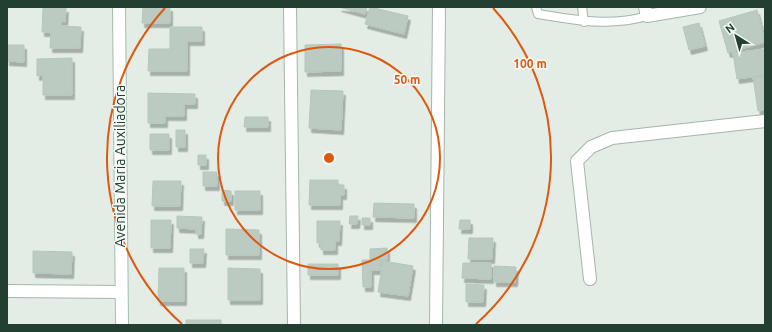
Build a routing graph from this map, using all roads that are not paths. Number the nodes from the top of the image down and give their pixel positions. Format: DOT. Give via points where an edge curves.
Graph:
graph roads {
  1 [pos="119,7"];
  2 [pos="290,7"];
  3 [pos="438,7"];
  4 [pos="536,7"];
  5 [pos="582,7"];
  6 [pos="700,7"];
  7 [pos="646,11"];
  8 [pos="584,22"];
  9 [pos="765,121"];
  10 [pos="590,280"];
  11 [pos="7,291"];
  12 [pos="121,292"];
  13 [pos="122,325"];
  14 [pos="294,325"];
  15 [pos="436,325"];
  1 -- 12 [label="street, Avenida Maria Auxiliadora"];
  2 -- 14 [label="street"];
  3 -- 15 [label="street"];
  4 -- 8 [label="lane" via="538,14"];
  5 -- 8 [label="lane"];
  6 -- 7 [label="street"];
  7 -- 8 [label="lane" via="631,20"];
  9 -- 10 [label="street" via="612,138 591,147 577,161"];
  11 -- 12 [label="street"];
  12 -- 13 [label="street, Avenida Maria Auxiliadora"];
}
